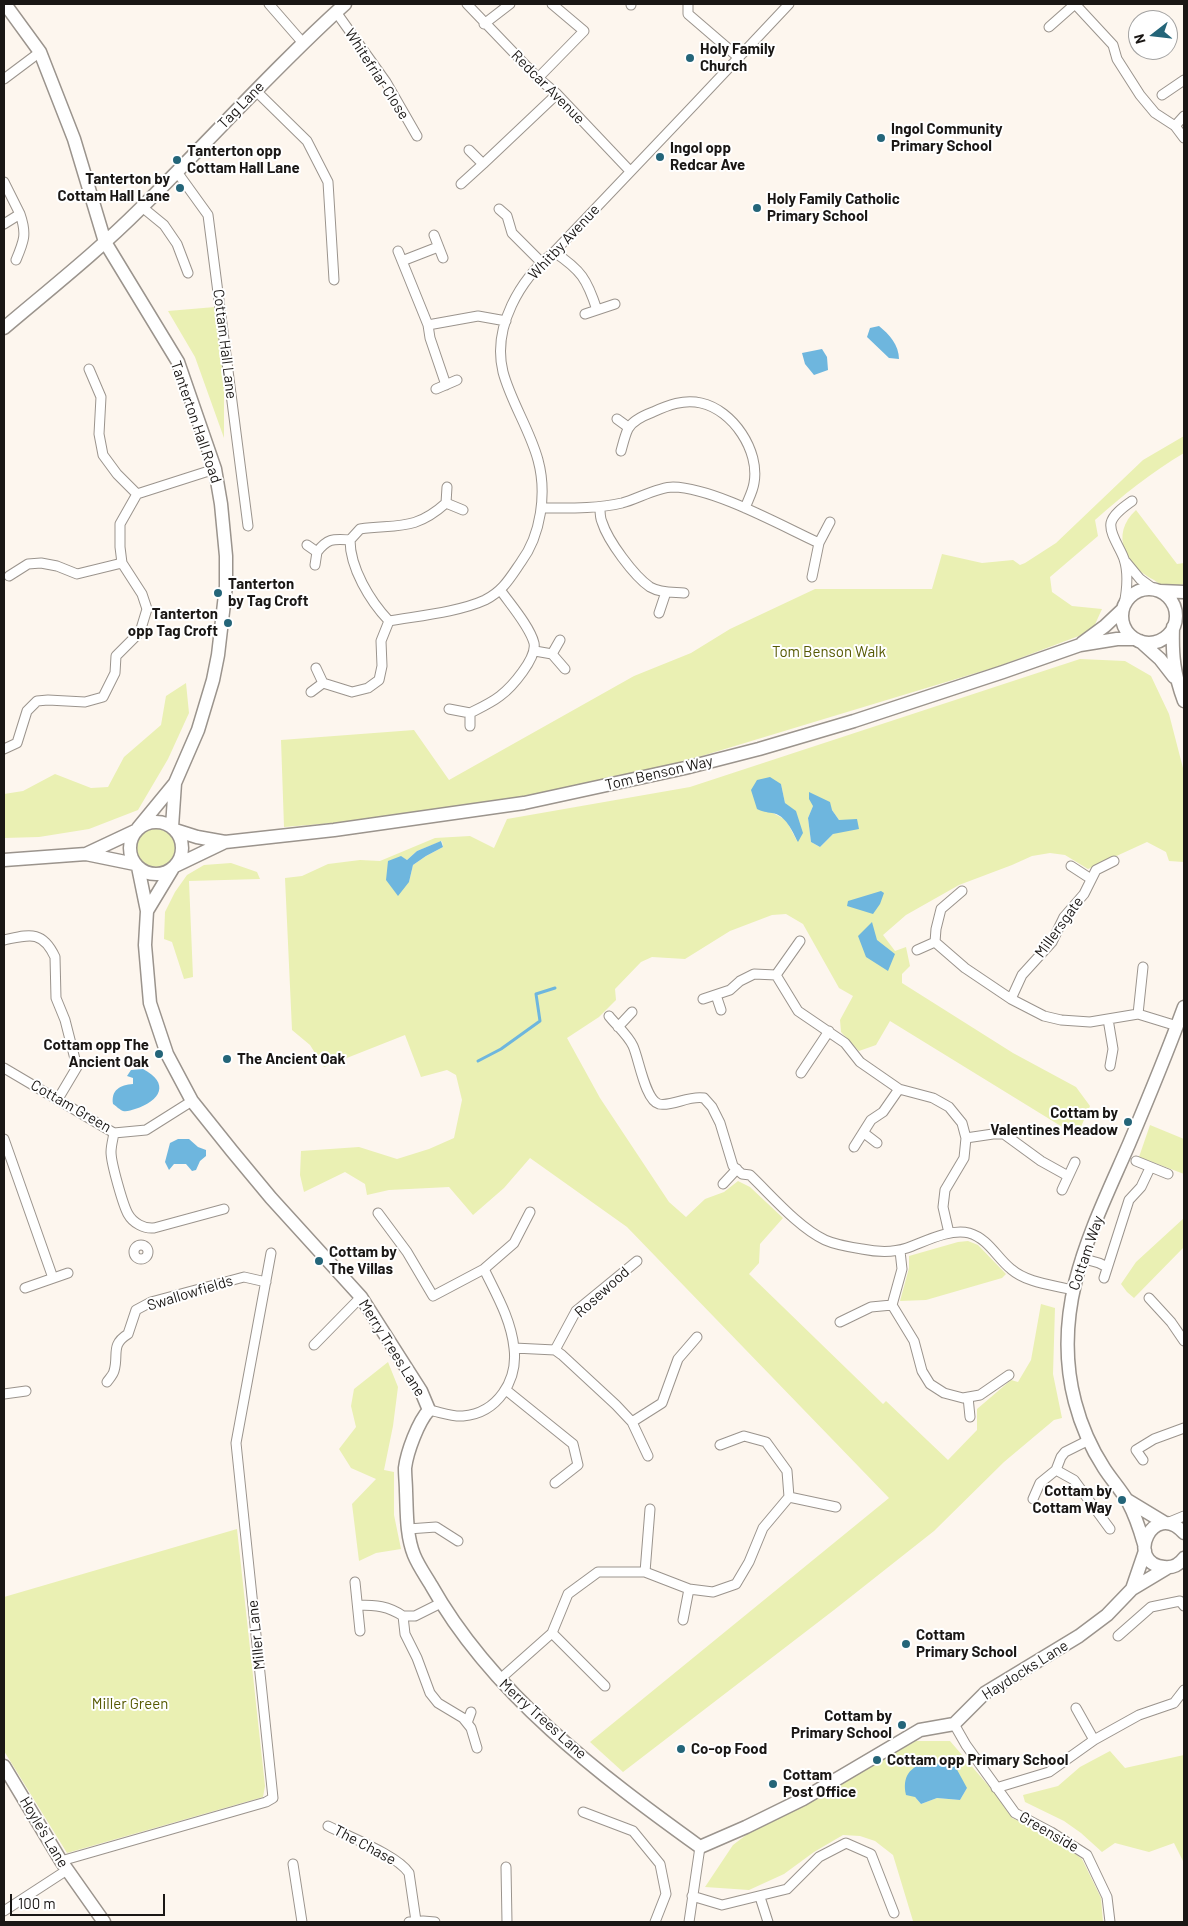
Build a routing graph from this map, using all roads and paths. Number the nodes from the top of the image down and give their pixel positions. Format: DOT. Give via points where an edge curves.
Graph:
graph roads {
  1 [pos="5,4"];
  2 [pos="269,4"];
  3 [pos="467,4"];
  4 [pos="510,4"];
  5 [pos="552,4"];
  6 [pos="688,4"];
  7 [pos="789,4"];
  8 [pos="1075,4"];
  9 [pos="341,8"];
  10 [pos="484,24"];
  11 [pos="1050,28"];
  12 [pos="303,43"];
  13 [pos="40,52"];
  14 [pos="738,57"];
  15 [pos="538,78"];
  16 [pos="4,79"];
  17 [pos="1184,80"];
  18 [pos="255,90"];
  19 [pos="557,94"];
  20 [pos="1162,95"];
  21 [pos="1184,116"];
  22 [pos="1175,126"];
  23 [pos="417,136"];
  24 [pos="1184,138"];
  25 [pos="470,150"];
  26 [pos="483,164"];
  27 [pos="630,171"];
  28 [pos="177,172"];
  29 [pos="4,182"];
  30 [pos="461,184"];
  31 [pos="142,207"];
  32 [pos="499,209"];
  33 [pos="20,214"];
  34 [pos="4,224"];
  35 [pos="434,235"];
  36 [pos="105,242"];
  37 [pos="438,247"];
  38 [pos="398,251"];
  39 [pos="554,252"];
  40 [pos="443,258"];
  41 [pos="16,260"];
  42 [pos="402,261"];
  43 [pos="541,262"];
  44 [pos="188,273"];
  45 [pos="334,280"];
  46 [pos="615,304"];
  47 [pos="597,310"];
  48 [pos="585,314"];
  49 [pos="506,321"];
  50 [pos="428,325"];
  51 [pos="4,328"];
  52 [pos="89,369"];
  53 [pos="457,380"];
  54 [pos="446,384"];
  55 [pos="436,389"];
  56 [pos="616,419"];
  57 [pos="628,427"];
  58 [pos="621,451"];
  59 [pos="215,470"];
  60 [pos="447,487"];
  61 [pos="137,494"];
  62 [pos="1132,500"];
  63 [pos="446,502"];
  64 [pos="600,507"];
  65 [pos="542,508"];
  66 [pos="745,508"];
  67 [pos="463,510"];
  68 [pos="830,522"];
  69 [pos="248,526"];
  70 [pos="350,540"];
  71 [pos="819,543"];
  72 [pos="307,545"];
  73 [pos="317,552"];
  74 [pos="1124,560"];
  75 [pos="122,563"];
  76 [pos="315,565"];
  77 [pos="9,576"];
  78 [pos="812,577"];
  79 [pos="501,591"];
  80 [pos="1158,591"];
  81 [pos="666,592"];
  82 [pos="1184,592"];
  83 [pos="684,593"];
  84 [pos="1123,608"];
  85 [pos="1184,612"];
  86 [pos="659,613"];
  87 [pos="389,621"];
  88 [pos="1174,626"];
  89 [pos="560,640"];
  90 [pos="1137,640"];
  91 [pos="1080,645"];
  92 [pos="535,651"];
  93 [pos="552,654"];
  94 [pos="316,668"];
  95 [pos="565,669"];
  96 [pos="1176,679"];
  97 [pos="323,683"];
  98 [pos="311,692"];
  99 [pos="1184,701"];
  100 [pos="449,709"];
  101 [pos="470,713"];
  102 [pos="470,726"];
  103 [pos="4,749"];
  104 [pos="175,782"];
  105 [pos="174,828"];
  106 [pos="137,830"];
  107 [pos="225,842"];
  108 [pos="86,854"];
  109 [pos="4,860"];
  110 [pos="1114,861"];
  111 [pos="136,865"];
  112 [pos="1071,866"];
  113 [pos="174,867"];
  114 [pos="1090,878"];
  115 [pos="962,891"];
  116 [pos="147,911"];
  117 [pos="4,940"];
  118 [pos="800,941"];
  119 [pos="935,942"];
  120 [pos="917,950"];
  121 [pos="1142,967"];
  122 [pos="776,975"];
  123 [pos="716,995"];
  124 [pos="703,999"];
  125 [pos="1011,999"];
  126 [pos="1184,1007"];
  127 [pos="721,1010"];
  128 [pos="632,1012"];
  129 [pos="1138,1014"];
  130 [pos="609,1016"];
  131 [pos="1108,1019"];
  132 [pos="1177,1026"];
  133 [pos="618,1027"];
  134 [pos="828,1031"];
  135 [pos="1110,1066"];
  136 [pos="4,1068"];
  137 [pos="801,1073"];
  138 [pos="899,1089"];
  139 [pos="58,1099"];
  140 [pos="192,1101"];
  141 [pos="114,1133"];
  142 [pos="864,1133"];
  143 [pos="966,1138"];
  144 [pos="4,1139"];
  145 [pos="877,1143"];
  146 [pos="854,1147"];
  147 [pos="1136,1161"];
  148 [pos="1075,1162"];
  149 [pos="1150,1168"];
  150 [pos="737,1169"];
  151 [pos="1168,1174"];
  152 [pos="1068,1176"];
  153 [pos="723,1184"];
  154 [pos="1062,1190"];
  155 [pos="224,1209"];
  156 [pos="530,1212"];
  157 [pos="378,1213"];
  158 [pos="148,1228"];
  159 [pos="949,1233"];
  160 [pos="144,1245"];
  161 [pos="900,1250"];
  162 [pos="271,1253"];
  163 [pos="1081,1258"];
  164 [pos="637,1261"];
  165 [pos="1107,1267"];
  166 [pos="484,1269"];
  167 [pos="68,1272"];
  168 [pos="53,1278"];
  169 [pos="1104,1278"];
  170 [pos="266,1282"];
  171 [pos="25,1288"];
  172 [pos="1072,1290"];
  173 [pos="361,1297"];
  174 [pos="1149,1298"];
  175 [pos="892,1305"];
  176 [pos="840,1322"];
  177 [pos="697,1337"];
  178 [pos="1184,1341"];
  179 [pos="314,1345"];
  180 [pos="514,1348"];
  181 [pos="555,1350"];
  182 [pos="1009,1375"];
  183 [pos="107,1382"];
  184 [pos="506,1390"];
  185 [pos="26,1391"];
  186 [pos="4,1394"];
  187 [pos="968,1397"];
  188 [pos="429,1410"];
  189 [pos="970,1417"];
  190 [pos="632,1422"];
  191 [pos="1184,1428"];
  192 [pos="1089,1440"];
  193 [pos="720,1445"];
  194 [pos="648,1456"];
  195 [pos="1142,1460"];
  196 [pos="1056,1470"];
  197 [pos="555,1483"];
  198 [pos="789,1497"];
  199 [pos="1033,1499"];
  200 [pos="1127,1500"];
  201 [pos="836,1507"];
  202 [pos="650,1509"];
  203 [pos="1184,1516"];
  204 [pos="1166,1523"];
  205 [pos="408,1529"];
  206 [pos="1110,1529"];
  207 [pos="1184,1533"];
  208 [pos="458,1540"];
  209 [pos="1144,1548"];
  210 [pos="1184,1558"];
  211 [pos="1168,1568"];
  212 [pos="1184,1571"];
  213 [pos="645,1572"];
  214 [pos="355,1582"];
  215 [pos="1132,1589"];
  216 [pos="689,1590"];
  217 [pos="441,1603"];
  218 [pos="358,1605"];
  219 [pos="1184,1606"];
  220 [pos="403,1616"];
  221 [pos="684,1620"];
  222 [pos="360,1631"];
  223 [pos="552,1634"];
  224 [pos="1118,1636"];
  225 [pos="499,1680"];
  226 [pos="606,1686"];
  227 [pos="1184,1690"];
  228 [pos="1076,1708"];
  229 [pos="471,1712"];
  230 [pos="467,1723"];
  231 [pos="954,1724"];
  232 [pos="1094,1740"];
  233 [pos="477,1748"];
  234 [pos="4,1766"];
  235 [pos="996,1788"];
  236 [pos="583,1812"];
  237 [pos="328,1826"];
  238 [pos="700,1847"];
  239 [pos="293,1864"];
  240 [pos="64,1866"];
  241 [pos="506,1867"];
  242 [pos="692,1896"];
  243 [pos="760,1897"];
  244 [pos="4,1911"];
  245 [pos="894,1913"];
  246 [pos="104,1922"];
  247 [pos="302,1922"];
  248 [pos="413,1922"];
  249 [pos="435,1922"];
  250 [pos="507,1922"];
  251 [pos="655,1922"];
  252 [pos="689,1922"];
  253 [pos="768,1922"];
  254 [pos="1110,1922"];
  1 -- 13 [label="main road, Tanterton Hall Road"];
  2 -- 12 [label="street"];
  3 -- 10 [label="street, Redcar Avenue"];
  4 -- 10 [label="street"];
  5 -- 15 [label="street" via="584,31"];
  6 -- 14 [label="street" via="688,14"];
  7 -- 14 [label="street, Whitby Avenue"];
  8 -- 11 [label="street"];
  8 -- 22 [label="street" via="1113,45 1117,59 1140,95 1155,113"];
  9 -- 12 [label="main road, Tag Lane"];
  9 -- 23 [label="street, Whitefriar Close"];
  10 -- 15 [label="street, Redcar Avenue"];
  12 -- 18 [label="main road, Tag Lane"];
  13 -- 16 [label="street"];
  13 -- 36 [label="main road, Tanterton Hall Road" via="74,139"];
  14 -- 27 [label="street, Whitby Avenue"];
  15 -- 19 [label="street, Redcar Avenue"];
  17 -- 20 [label="street"];
  18 -- 28 [label="main road, Tag Lane"];
  18 -- 45 [label="street" via="307,142 328,182"];
  19 -- 26 [label="street"];
  19 -- 27 [label="street, Redcar Avenue"];
  21 -- 22 [label="street"];
  22 -- 24 [label="street"];
  25 -- 26 [label="street"];
  26 -- 30 [label="street"];
  27 -- 39 [label="street, Whitby Avenue"];
  28 -- 31 [label="main road, Tag Lane"];
  28 -- 69 [label="street, Cottam Hall Lane" via="208,215"];
  29 -- 33 [label="street"];
  31 -- 36 [label="main road, Tag Lane"];
  31 -- 44 [label="street" via="164,225 177,244"];
  32 -- 43 [label="street" via="507,216 512,233"];
  33 -- 34 [label="street"];
  33 -- 41 [label="street" via="24,239"];
  35 -- 37 [label="street"];
  36 -- 51 [label="main road, Tag Lane"];
  36 -- 59 [label="main road, Tanterton Hall Road" via="178,362"];
  37 -- 40 [label="street"];
  37 -- 42 [label="street"];
  38 -- 42 [label="street"];
  39 -- 43 [label="street, Whitby Avenue"];
  39 -- 47 [label="street" via="580,271"];
  42 -- 50 [label="street"];
  43 -- 49 [label="street, Whitby Avenue" via="510,306"];
  46 -- 47 [label="street"];
  47 -- 48 [label="street"];
  49 -- 50 [label="street" via="478,316"];
  49 -- 65 [label="street, Whitby Avenue" via="502,340 504,372 538,461"];
  50 -- 54 [label="street"];
  52 -- 61 [label="street" via="101,397 99,434 103,455"];
  53 -- 54 [label="street"];
  54 -- 55 [label="street"];
  56 -- 57 [label="street"];
  57 -- 58 [label="street"];
  57 -- 66 [label="street" via="642,417 678,402 701,402 715,408 742,432 749,448 754,483"];
  59 -- 61 [label="street"];
  59 -- 104 [label="main road, Tanterton Hall Road" via="225,530 224,609 206,706"];
  60 -- 63 [label="street"];
  61 -- 75 [label="street" via="120,524"];
  62 -- 74 [label="street" via="1111,521"];
  63 -- 67 [label="street"];
  63 -- 70 [label="street" via="432,515 416,523 360,530"];
  64 -- 65 [label="street"];
  64 -- 66 [label="street" via="670,487 688,488"];
  64 -- 81 [label="street" via="601,522 618,550 651,587"];
  65 -- 79 [label="street, Whitby Avenue" via="527,554"];
  66 -- 71 [label="street"];
  68 -- 71 [label="street"];
  70 -- 73 [label="street" via="332,539"];
  70 -- 87 [label="street" via="354,564 375,607"];
  71 -- 78 [label="street"];
  72 -- 73 [label="street"];
  73 -- 76 [label="street"];
  74 -- 80 [label="street" via="1140,579"];
  74 -- 84 [label="street" via="1127,581"];
  75 -- 77 [label="street" via="78,574 57,566 28,564"];
  75 -- 103 [label="street" via="142,594 147,609 140,632 116,656 115,673 103,697 85,702 37,702 27,711 17,743"];
  79 -- 87 [label="street, Whitby Avenue" via="484,601 462,607"];
  79 -- 92 [label="street" via="530,634"];
  80 -- 82 [label="main road"];
  80 -- 84 [label="main road" via="1140,590 1128,599"];
  80 -- 88 [label="main road" via="1172,602 1176,617"];
  81 -- 83 [label="street"];
  81 -- 86 [label="street"];
  84 -- 90 [label="main road" via="1124,627"];
  84 -- 91 [label="main road, Tom Benson Way"];
  85 -- 88 [label="main road"];
  87 -- 97 [label="street" via="381,641 379,680 368,688 352,692"];
  88 -- 90 [label="main road" via="1162,639 1147,643"];
  88 -- 96 [label="main road" via="1172,654"];
  89 -- 93 [label="street"];
  90 -- 91 [label="main road, Tom Benson Way" via="1117,639"];
  90 -- 96 [label="main road" via="1160,659"];
  91 -- 107 [label="main road, Tom Benson Way" via="817,732 686,768 524,803 402,822"];
  92 -- 93 [label="street"];
  92 -- 101 [label="street" via="520,676 500,696"];
  93 -- 95 [label="street"];
  94 -- 97 [label="street"];
  96 -- 99 [label="main road"];
  97 -- 98 [label="street"];
  100 -- 101 [label="street"];
  101 -- 102 [label="street"];
  104 -- 105 [label="main road, Tanterton Hall Road"];
  104 -- 106 [label="main road, Tanterton Hall Road"];
  105 -- 106 [label="main road" via="155,821"];
  105 -- 107 [label="main road, Tom Benson Way" via="197,837"];
  105 -- 113 [label="main road" via="182,844 182,852"];
  106 -- 108 [label="main road"];
  106 -- 111 [label="main road" via="129,848"];
  107 -- 113 [label="main road, Tom Benson Way"];
  108 -- 109 [label="main road"];
  108 -- 111 [label="main road"];
  110 -- 114 [label="street, Millersgate" via="1096,870"];
  111 -- 113 [label="main road" via="151,874"];
  111 -- 116 [label="main road, Merry Trees Lane"];
  112 -- 114 [label="street"];
  113 -- 116 [label="main road, Merry Trees Lane"];
  114 -- 125 [label="street, Millersgate" via="1084,894 1064,917 1052,942 1022,975"];
  115 -- 119 [label="street" via="941,909"];
  116 -- 140 [label="main road, Merry Trees Lane" via="145,945 150,1003 167,1054"];
  117 -- 139 [label="street" via="26,934 40,938 55,956 56,998 77,1067"];
  118 -- 122 [label="street"];
  119 -- 120 [label="street"];
  119 -- 125 [label="street" via="965,968"];
  121 -- 129 [label="street"];
  122 -- 123 [label="street" via="754,974"];
  122 -- 134 [label="street" via="798,1011"];
  123 -- 124 [label="street"];
  123 -- 127 [label="street"];
  125 -- 131 [label="street" via="1044,1016 1061,1020 1090,1022"];
  126 -- 132 [label="main road, Cottam Way"];
  128 -- 133 [label="street"];
  129 -- 131 [label="street"];
  129 -- 132 [label="street"];
  130 -- 133 [label="street"];
  131 -- 135 [label="street" via="1113,1049"];
  132 -- 163 [label="main road, Cottam Way"];
  133 -- 150 [label="street" via="632,1044 649,1096 657,1104 695,1096 704,1098 720,1123 733,1166"];
  134 -- 137 [label="street"];
  134 -- 138 [label="street" via="845,1043 860,1062"];
  136 -- 139 [label="street, Cottam Green"];
  138 -- 142 [label="street" via="883,1112 871,1120"];
  138 -- 143 [label="street" via="933,1098 949,1107 962,1123"];
  139 -- 141 [label="street, Cottam Green"];
  140 -- 141 [label="street, Cottam Green" via="146,1130"];
  140 -- 173 [label="main road, Merry Trees Lane" via="271,1198"];
  141 -- 158 [label="street" via="112,1163 128,1215 138,1225"];
  142 -- 145 [label="street"];
  142 -- 146 [label="street"];
  143 -- 152 [label="street" via="1004,1134"];
  143 -- 159 [label="street" via="964,1158 945,1190 943,1208"];
  144 -- 168 [label="street"];
  147 -- 149 [label="street"];
  148 -- 152 [label="street"];
  149 -- 151 [label="street"];
  149 -- 165 [label="street" via="1141,1187 1129,1200"];
  150 -- 153 [label="street"];
  150 -- 161 [label="street" via="750,1175 802,1224 825,1240 880,1252"];
  152 -- 154 [label="street"];
  155 -- 158 [label="street"];
  156 -- 166 [label="street" via="514,1243"];
  157 -- 166 [label="street" via="407,1252 433,1296"];
  158 -- 160 [label="street"];
  159 -- 161 [label="street"];
  159 -- 172 [label="street" via="966,1232 979,1236 1012,1270 1030,1279"];
  161 -- 175 [label="street" via="902,1269"];
  162 -- 170 [label="street, Miller Lane"];
  163 -- 165 [label="street"];
  163 -- 172 [label="main road, Cottam Way"];
  164 -- 181 [label="street, Rosewood" via="576,1311"];
  165 -- 169 [label="street"];
  166 -- 180 [label="street" via="506,1313"];
  167 -- 168 [label="street"];
  168 -- 171 [label="street"];
  170 -- 183 [label="street, Swallowfields" via="244,1277 151,1302 136,1310 128,1334 116,1347 114,1372"];
  170 -- 240 [label="street, Miller Lane" via="236,1443 273,1798"];
  172 -- 192 [label="main road, Cottam Way" via="1067,1324 1067,1360 1075,1403"];
  173 -- 179 [label="street"];
  173 -- 188 [label="main road, Merry Trees Lane" via="421,1391"];
  174 -- 178 [label="street" via="1172,1322"];
  175 -- 176 [label="street" via="872,1307"];
  175 -- 187 [label="street" via="914,1341 922,1371 930,1384 944,1393"];
  177 -- 190 [label="street" via="678,1360 662,1403"];
  180 -- 181 [label="street"];
  180 -- 184 [label="street" via="513,1373"];
  181 -- 190 [label="street"];
  182 -- 187 [label="street" via="980,1395"];
  184 -- 188 [label="street" via="496,1403 463,1416"];
  184 -- 197 [label="street" via="573,1444 578,1465"];
  185 -- 186 [label="street"];
  187 -- 189 [label="street"];
  188 -- 205 [label="main road, Merry Trees Lane" via="423,1416 405,1468"];
  190 -- 194 [label="street"];
  191 -- 195 [label="street" via="1136,1450"];
  192 -- 196 [label="street" via="1065,1452"];
  192 -- 200 [label="main road, Cottam Way"];
  193 -- 198 [label="street" via="744,1436 766,1442 787,1471"];
  196 -- 199 [label="street" via="1040,1484"];
  196 -- 206 [label="street" via="1074,1480"];
  198 -- 201 [label="street"];
  198 -- 216 [label="street" via="763,1528 736,1584 714,1592"];
  200 -- 204 [label="main road, Cottam Way"];
  200 -- 209 [label="main road, Cottam Way"];
  202 -- 213 [label="street"];
  203 -- 204 [label="street"];
  204 -- 207 [label="main road, Cottam Way"];
  204 -- 209 [label="main road" via="1153,1528 1145,1538"];
  205 -- 208 [label="street" via="436,1527"];
  205 -- 217 [label="main road, Merry Trees Lane" via="414,1554"];
  209 -- 211 [label="main road" via="1153,1564"];
  209 -- 215 [label="main road, Haydocks Lane"];
  210 -- 211 [label="main road, Haydocks Lane" via="1176,1566"];
  211 -- 212 [label="main road"];
  211 -- 215 [label="main road, Haydocks Lane"];
  213 -- 216 [label="street"];
  213 -- 223 [label="street" via="598,1572 568,1594"];
  214 -- 218 [label="street"];
  215 -- 231 [label="main road, Haydocks Lane" via="1108,1615 985,1693"];
  216 -- 221 [label="street"];
  217 -- 220 [label="street" via="415,1616"];
  217 -- 225 [label="main road, Merry Trees Lane"];
  218 -- 220 [label="street" via="378,1605"];
  218 -- 222 [label="street"];
  219 -- 224 [label="street" via="1180,1601 1151,1607"];
  220 -- 230 [label="street" via="404,1634 430,1694"];
  223 -- 225 [label="street"];
  223 -- 226 [label="street"];
  225 -- 238 [label="main road, Merry Trees Lane" via="632,1798"];
  227 -- 232 [label="street" via="1174,1702 1138,1714"];
  228 -- 232 [label="street"];
  229 -- 230 [label="street"];
  230 -- 233 [label="street"];
  231 -- 235 [label="street, Greenside"];
  231 -- 238 [label="main road" via="920,1730 803,1799"];
  232 -- 235 [label="street" via="1049,1772"];
  234 -- 240 [label="main road, Hoyle's Lane"];
  235 -- 254 [label="street, Greenside" via="1015,1813 1087,1855 1107,1897"];
  236 -- 251 [label="street" via="632,1831 660,1864 666,1894"];
  237 -- 248 [label="street, The Chase" via="406,1869"];
  238 -- 242 [label="street"];
  239 -- 247 [label="street"];
  240 -- 244 [label="street"];
  240 -- 246 [label="main road, Hoyle's Lane"];
  241 -- 250 [label="street"];
  242 -- 243 [label="street" via="722,1905"];
  242 -- 252 [label="street"];
  243 -- 245 [label="street" via="787,1889 819,1857 846,1843 871,1854"];
  243 -- 253 [label="street"];
  248 -- 249 [label="street, The Chase"];
}
